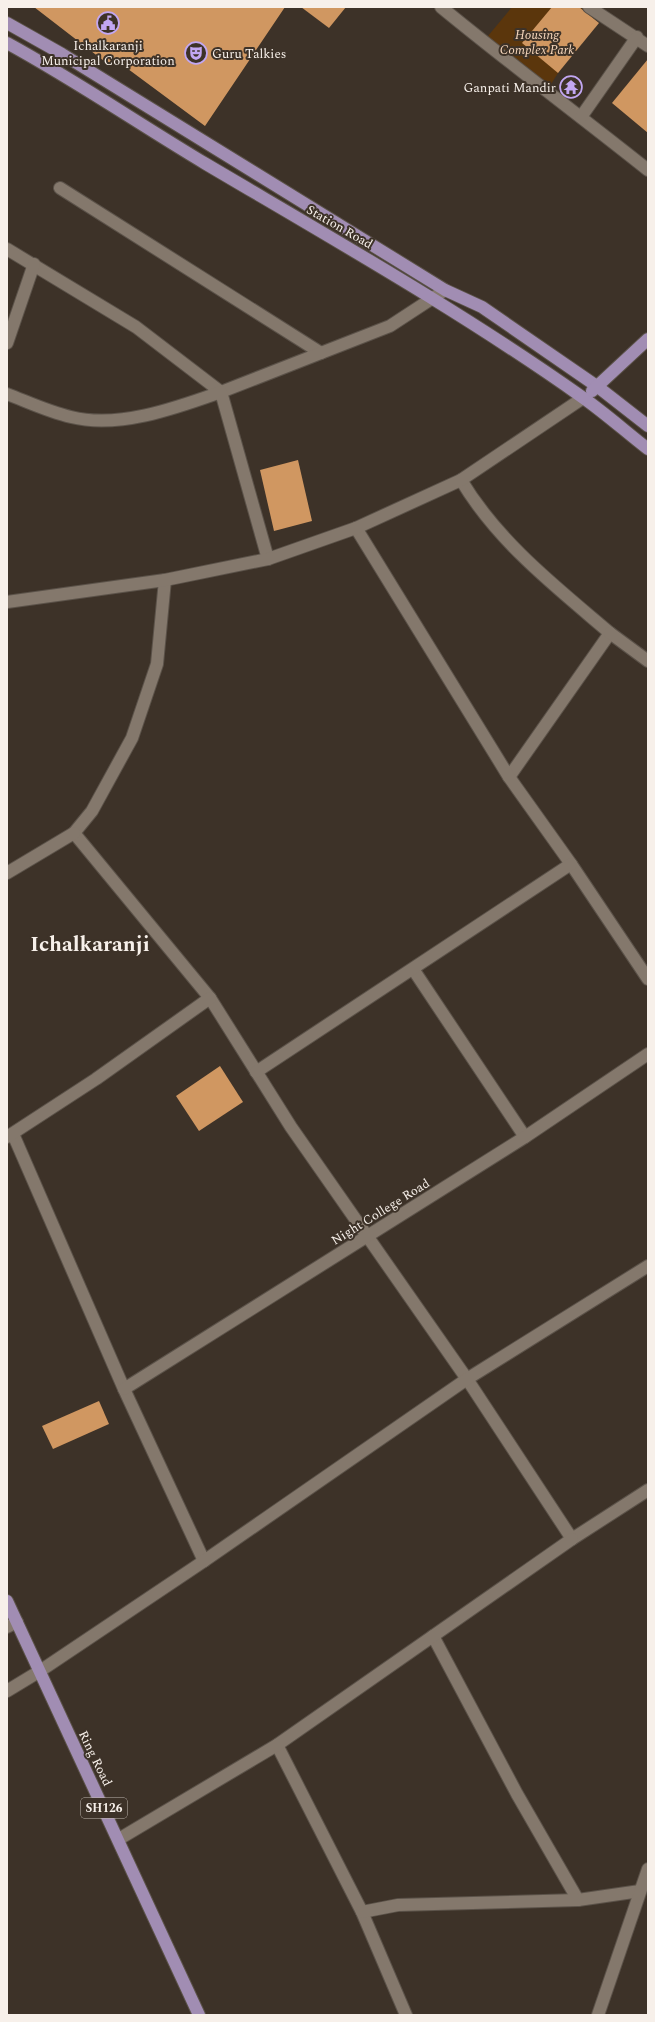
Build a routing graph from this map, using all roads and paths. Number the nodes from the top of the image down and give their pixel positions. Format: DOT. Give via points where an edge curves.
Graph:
graph roads {
  1 [pos="441,7"];
  2 [pos="595,9"];
  3 [pos="7,23"];
  4 [pos="637,37"];
  5 [pos="7,43"];
  6 [pos="648,46"];
  7 [pos="581,117"];
  8 [pos="648,170"];
  9 [pos="60,188"];
  10 [pos="7,249"];
  11 [pos="34,264"];
  12 [pos="445,290"];
  13 [pos="431,299"];
  14 [pos="648,339"];
  15 [pos="7,344"];
  16 [pos="321,353"];
  17 [pos="598,387"];
  18 [pos="221,392"];
  19 [pos="7,394"];
  20 [pos="583,398"];
  21 [pos="648,426"];
  22 [pos="648,449"];
  23 [pos="461,480"];
  24 [pos="356,528"];
  25 [pos="268,559"];
  26 [pos="165,580"];
  27 [pos="7,602"];
  28 [pos="610,633"];
  29 [pos="648,661"];
  30 [pos="509,777"];
  31 [pos="74,833"];
  32 [pos="571,864"];
  33 [pos="7,873"];
  34 [pos="413,969"];
  35 [pos="648,978"];
  36 [pos="210,998"];
  37 [pos="648,1054"];
  38 [pos="256,1072"];
  39 [pos="10,1136"];
  40 [pos="525,1137"];
  41 [pos="367,1236"];
  42 [pos="648,1266"];
  43 [pos="467,1379"];
  44 [pos="124,1389"];
  45 [pos="648,1490"];
  46 [pos="572,1539"];
  47 [pos="204,1561"];
  48 [pos="7,1601"];
  49 [pos="12,1624"];
  50 [pos="433,1636"];
  51 [pos="40,1671"];
  52 [pos="7,1691"];
  53 [pos="277,1745"];
  54 [pos="119,1839"];
  55 [pos="648,1869"];
  56 [pos="640,1891"];
  57 [pos="578,1900"];
  58 [pos="362,1912"];
  59 [pos="199,2015"];
  60 [pos="406,2015"];
  61 [pos="598,2015"];
  1 -- 7 [label="street"];
  2 -- 4 [label="street"];
  3 -- 12 [label="main road, Station Road" via="62,54"];
  4 -- 6 [label="street"];
  4 -- 7 [label="street"];
  5 -- 13 [label="main road, Station Road" via="53,68"];
  7 -- 8 [label="street"];
  9 -- 16 [label="street"];
  10 -- 11 [label="street"];
  11 -- 15 [label="street"];
  11 -- 18 [label="street" via="136,327"];
  12 -- 13 [label="street"];
  12 -- 17 [label="main road, Station Road" via="482,307"];
  13 -- 16 [label="street" via="390,326"];
  13 -- 20 [label="main road, Station Road"];
  14 -- 17 [label="main road"];
  16 -- 18 [label="street"];
  17 -- 20 [label="main road"];
  17 -- 21 [label="main road, Station Road"];
  18 -- 19 [label="street" via="182,406 142,416 103,420 72,417"];
  18 -- 25 [label="street"];
  20 -- 22 [label="main road, Station Road"];
  20 -- 23 [label="street"];
  23 -- 24 [label="street"];
  23 -- 28 [label="street" via="473,500 519,554"];
  24 -- 25 [label="street"];
  24 -- 30 [label="street"];
  25 -- 26 [label="street"];
  26 -- 27 [label="street"];
  26 -- 31 [label="street" via="157,664 132,738 92,811"];
  28 -- 29 [label="street"];
  28 -- 30 [label="street"];
  30 -- 32 [label="street"];
  31 -- 33 [label="street"];
  31 -- 36 [label="street"];
  32 -- 34 [label="street"];
  32 -- 35 [label="street"];
  34 -- 38 [label="street"];
  34 -- 40 [label="street"];
  36 -- 38 [label="street"];
  36 -- 39 [label="street"];
  37 -- 40 [label="street, Night College Road"];
  38 -- 41 [label="street"];
  39 -- 44 [label="street"];
  40 -- 41 [label="street, Night College Road"];
  41 -- 43 [label="street"];
  41 -- 44 [label="street, Night College Road"];
  42 -- 43 [label="street"];
  43 -- 46 [label="street"];
  43 -- 47 [label="street"];
  44 -- 47 [label="street"];
  45 -- 46 [label="street"];
  46 -- 50 [label="street"];
  47 -- 51 [label="street"];
  48 -- 49 [label="main road, Ring Road / SH126"];
  49 -- 51 [label="main road, Ring Road / SH126"];
  50 -- 53 [label="street"];
  50 -- 57 [label="street"];
  51 -- 52 [label="street"];
  51 -- 54 [label="main road, Ring Road / SH126"];
  53 -- 54 [label="street"];
  53 -- 58 [label="street"];
  54 -- 59 [label="main road, Ring Road / SH126"];
  55 -- 56 [label="street"];
  56 -- 57 [label="street"];
  56 -- 61 [label="street"];
  57 -- 58 [label="street" via="398,1904"];
  58 -- 60 [label="street"];
}
